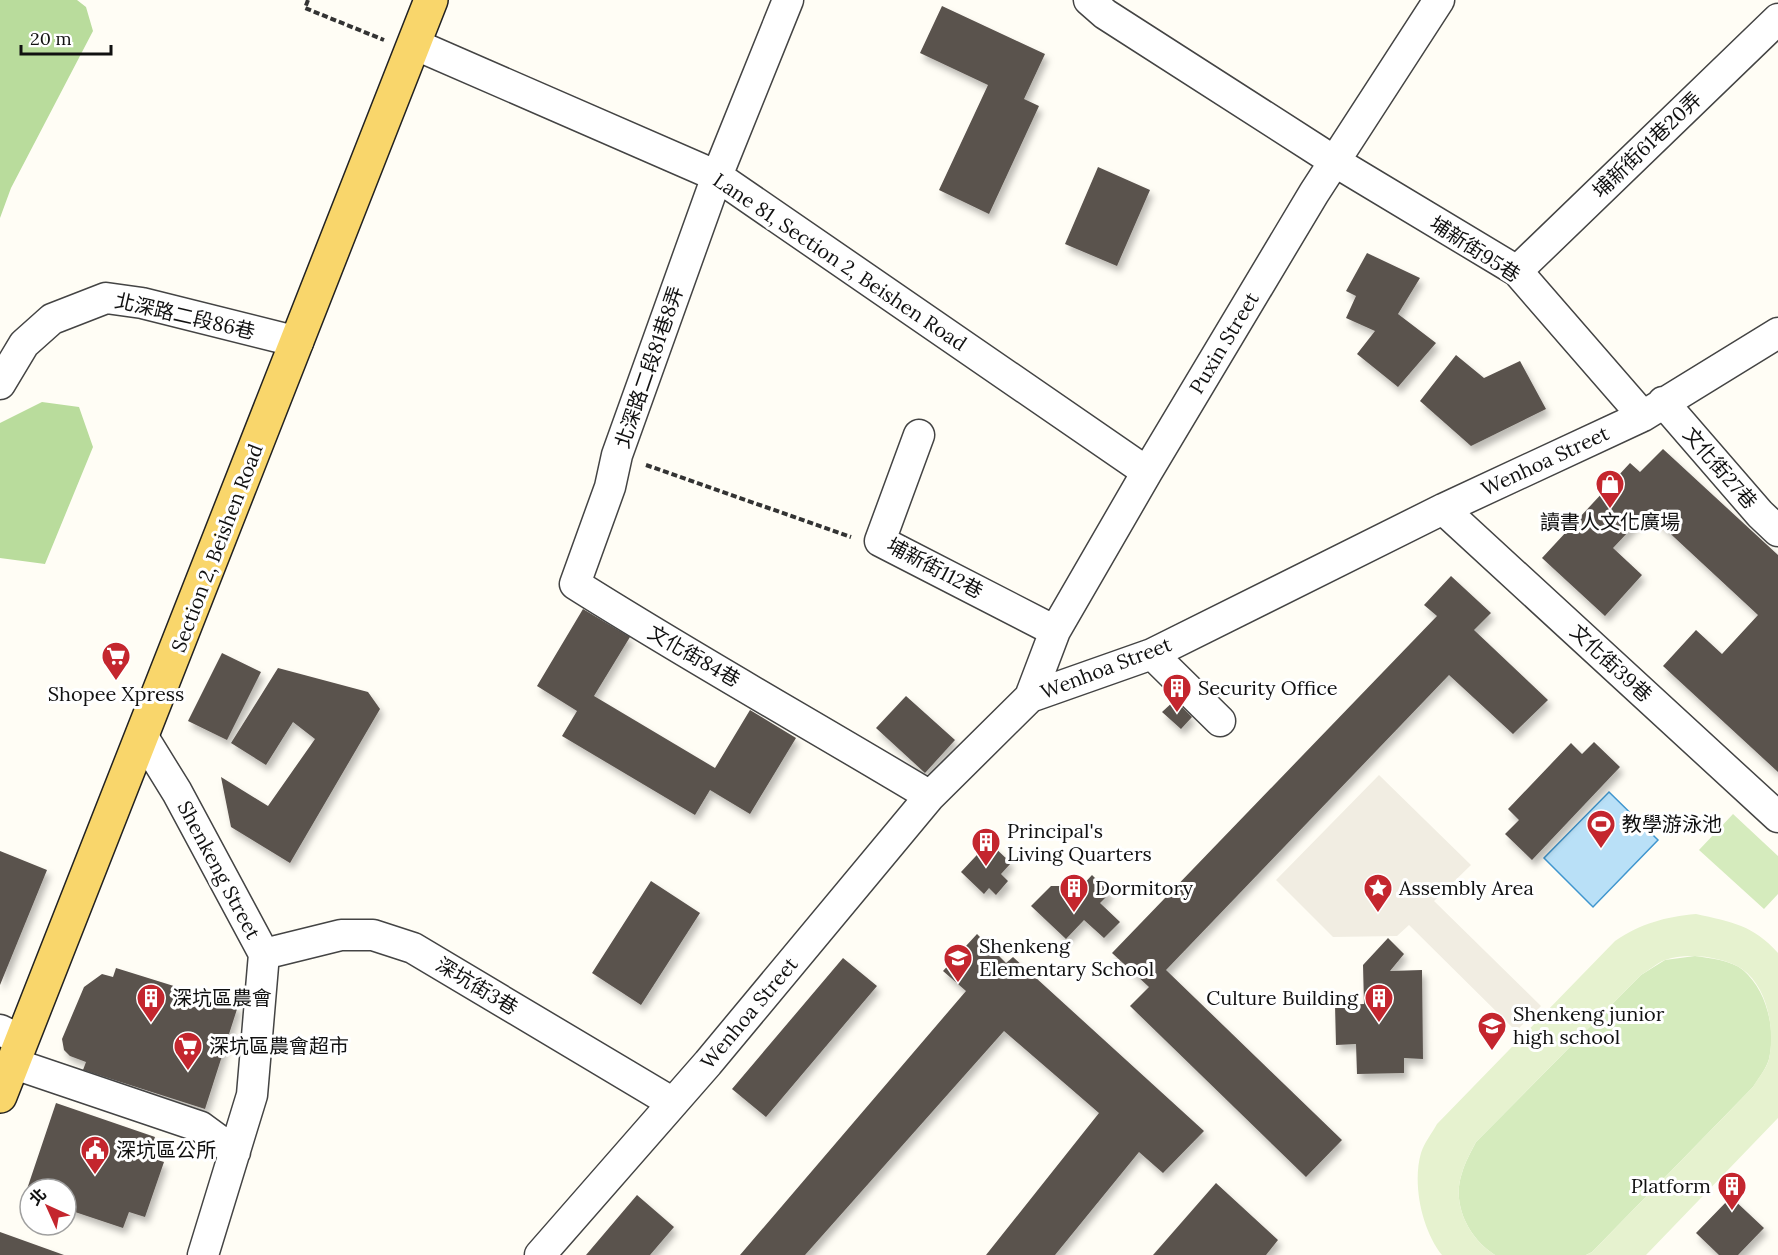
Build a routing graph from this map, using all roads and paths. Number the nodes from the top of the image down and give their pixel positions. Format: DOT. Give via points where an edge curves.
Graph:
graph roads {
  1 [pos="308,0"];
  2 [pos="431,0"];
  3 [pos="788,0"];
  4 [pos="1089,0"];
  5 [pos="1440,0"];
  6 [pos="1778,19"];
  7 [pos="414,44"];
  8 [pos="1334,161"];
  9 [pos="717,176"];
  10 [pos="1516,271"];
  11 [pos="1778,333"];
  12 [pos="298,342"];
  13 [pos="0,384"];
  14 [pos="1653,409"];
  15 [pos="919,435"];
  16 [pos="617,455"];
  17 [pos="1147,472"];
  18 [pos="1443,509"];
  19 [pos="1778,531"];
  20 [pos="857,539"];
  21 [pos="1055,631"];
  22 [pos="1152,654"];
  23 [pos="1030,697"];
  24 [pos="1220,721"];
  25 [pos="143,737"];
  26 [pos="930,796"];
  27 [pos="1778,817"];
  28 [pos="264,954"];
  29 [pos="11,1044"];
  30 [pos="0,1096"];
  31 [pos="673,1103"];
  32 [pos="235,1152"];
  33 [pos="203,1255"];
  34 [pos="540,1255"];
  1 -- 7 [label="path" via="304,8 384,40"];
  2 -- 7 [label="main road, Section 2, Beishen Road"];
  3 -- 9 [label="street, 北深路二段81巷8弄"];
  4 -- 8 [label="street, 埔新街95巷"];
  5 -- 8 [label="street, Puxin Street"];
  6 -- 10 [label="street, 埔新街61巷20弄"];
  7 -- 9 [label="street, Lane 81, Section 2, Beishen Road"];
  7 -- 12 [label="main road, Section 2, Beishen Road"];
  8 -- 10 [label="street, 埔新街95巷"];
  8 -- 17 [label="street, Puxin Street"];
  9 -- 16 [label="street, 北深路二段81巷8弄"];
  9 -- 17 [label="street, Lane 81, Section 2, Beishen Road"];
  10 -- 14 [label="street, 埔新街95巷"];
  11 -- 14 [label="street, Wenhoa Street"];
  12 -- 13 [label="street, 北深路二段86巷" via="142,303 106,298 52,319 24,344"];
  12 -- 25 [label="main road, Section 2, Beishen Road"];
  14 -- 18 [label="street, Wenhoa Street"];
  14 -- 19 [label="street, 文化街27巷"];
  15 -- 21 [label="street, 埔新街112巷" via="880,540"];
  16 -- 20 [label="path, 北深路二段81巷8弄"];
  16 -- 26 [label="street, 文化街84巷" via="610,487 575,584"];
  17 -- 21 [label="street, Puxin Street"];
  18 -- 22 [label="street, Wenhoa Street"];
  18 -- 27 [label="street, 文化街39巷"];
  21 -- 23 [label="street, Puxin Street"];
  22 -- 23 [label="street, Wenhoa Street"];
  22 -- 24 [label="street"];
  23 -- 26 [label="street, Wenhoa Street"];
  25 -- 28 [label="street, Shenkeng Street"];
  25 -- 29 [label="main road, Section 2, Beishen Road"];
  26 -- 31 [label="street, Wenhoa Street"];
  28 -- 31 [label="street, 深坑街3巷" via="341,935 373,935 413,948"];
  28 -- 32 [label="street, Shenkeng Street" via="252,1095"];
  29 -- 30 [label="main road, Section 2, Beishen Road"];
  29 -- 32 [label="street" via="201,1127"];
  31 -- 34 [label="street, Wenhoa Street"];
  32 -- 33 [label="street, Shenkeng Street"];
}
